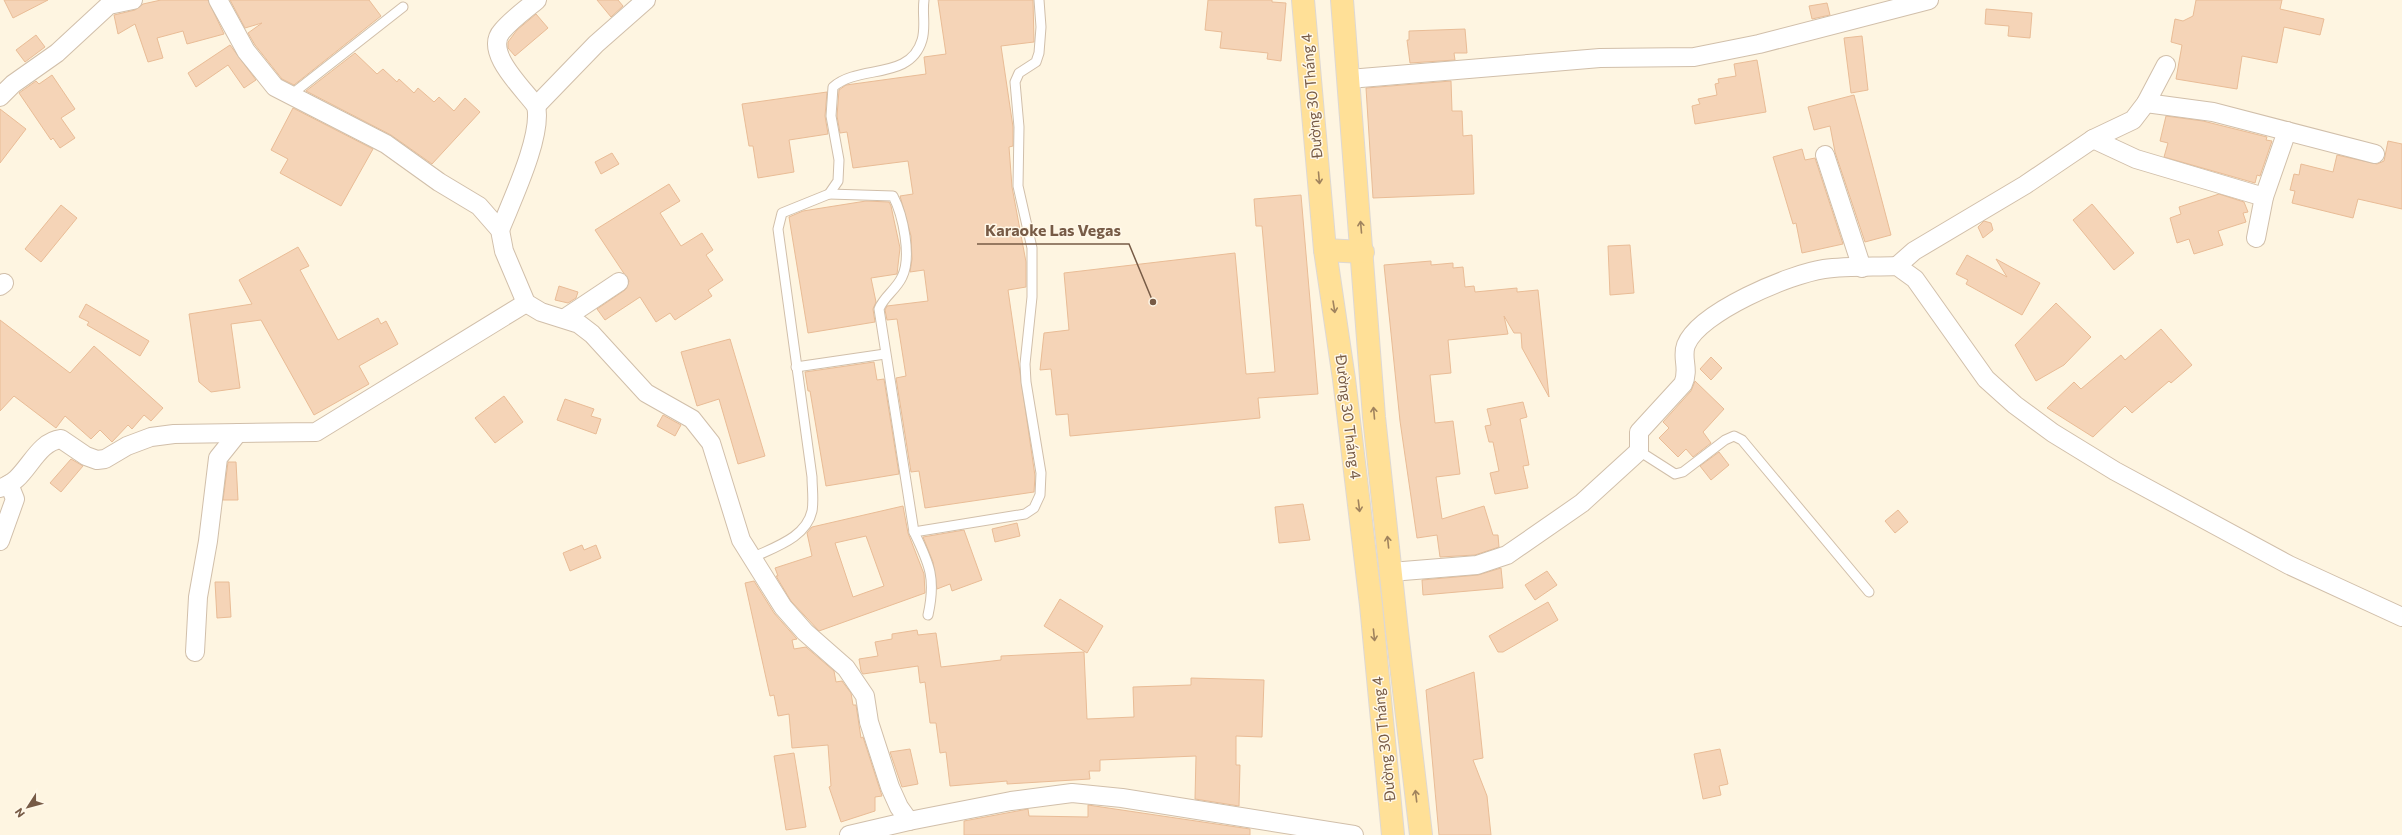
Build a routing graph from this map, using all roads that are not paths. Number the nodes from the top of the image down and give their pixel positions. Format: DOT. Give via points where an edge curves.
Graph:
graph roads {
  1 [pos="133,0"];
  2 [pos="218,0"];
  3 [pos="537,0"];
  4 [pos="646,0"];
  5 [pos="924,0"];
  6 [pos="1039,0"];
  7 [pos="1303,0"];
  8 [pos="1342,0"];
  9 [pos="1930,0"];
  10 [pos="402,7"];
  11 [pos="2166,64"];
  12 [pos="1349,79"];
  13 [pos="292,94"];
  14 [pos="0,97"];
  15 [pos="2146,103"];
  16 [pos="536,106"];
  17 [pos="2287,131"];
  18 [pos="2093,139"];
  19 [pos="2375,154"];
  20 [pos="1825,155"];
  21 [pos="829,194"];
  22 [pos="2264,196"];
  23 [pos="500,230"];
  24 [pos="2256,238"];
  25 [pos="1325,250"];
  26 [pos="1363,252"];
  27 [pos="1897,266"];
  28 [pos="1862,268"];
  29 [pos="619,282"];
  30 [pos="526,303"];
  31 [pos="565,318"];
  32 [pos="885,354"];
  33 [pos="796,367"];
  34 [pos="238,433"];
  35 [pos="1639,451"];
  36 [pos="4,486"];
  37 [pos="914,532"];
  38 [pos="0,541"];
  39 [pos="752,558"];
  40 [pos="1391,572"];
  41 [pos="1869,592"];
  42 [pos="928,616"];
  43 [pos="2402,617"];
  44 [pos="195,652"];
  45 [pos="909,821"];
  46 [pos="848,835"];
  47 [pos="1354,835"];
  48 [pos="1393,835"];
  49 [pos="1421,835"];
  1 -- 14 [label="street" via="109,5 56,53 13,84"];
  2 -- 13 [label="street" via="246,51 275,87"];
  3 -- 16 [label="street" via="501,32 497,42 507,71"];
  4 -- 16 [label="street" via="596,44"];
  5 -- 21 [label="lane" via="922,40 908,60 881,72 859,75 833,87 831,116 839,160 838,181"];
  6 -- 37 [label="lane" via="1039,53 1036,62 1020,73 1014,82 1019,128 1018,186 1032,248 1032,297 1025,364 1041,473 1040,495 1034,508 1025,514"];
  7 -- 25 [label="main road, Đường 30 Tháng 4, one-way"];
  8 -- 12 [label="main road, Đường 30 Tháng 4"];
  9 -- 12 [label="street" via="1759,44 1694,57 1600,58"];
  10 -- 13 [label="lane"];
  11 -- 15 [label="street"];
  26 -- 12 [label="main road, Đường 30 Tháng 4, one-way"];
  13 -- 23 [label="street" via="386,144 439,182 479,206"];
  15 -- 17 [label="street" via="2213,112"];
  15 -- 18 [label="street" via="2133,120"];
  16 -- 23 [label="street" via="538,114 531,150"];
  17 -- 19 [label="street"];
  17 -- 22 [label="street"];
  18 -- 22 [label="street" via="2136,159"];
  18 -- 27 [label="street" via="2025,185 1914,251"];
  20 -- 28 [label="street"];
  21 -- 32 [label="lane" via="893,196 900,209 907,257 903,276 879,309"];
  21 -- 33 [label="lane" via="782,213 778,229"];
  22 -- 24 [label="street"];
  23 -- 30 [label="street" via="504,251"];
  25 -- 26 [label="main road"];
  25 -- 48 [label="main road, Đường 30 Tháng 4, one-way" via="1345,386 1371,605"];
  40 -- 26 [label="main road, Đường 30 Tháng 4, one-way" via="1374,417"];
  27 -- 28 [label="street"];
  27 -- 43 [label="street" via="1915,279 1986,379 2015,405 2053,433 2115,472 2289,565"];
  28 -- 35 [label="street" via="1825,269 1804,274 1761,291 1708,320 1685,346 1687,368 1683,384 1639,432"];
  29 -- 31 [label="street"];
  30 -- 31 [label="street" via="541,312"];
  30 -- 34 [label="street" via="316,432"];
  31 -- 39 [label="street" via="592,334 646,393 692,419 702,430 711,443 741,540"];
  32 -- 33 [label="lane"];
  32 -- 37 [label="lane"];
  33 -- 39 [label="lane" via="812,477 812,510 807,525 790,540"];
  34 -- 36 [label="street" via="151,437 127,446 105,459 97,460 61,439 56,440 44,447"];
  34 -- 44 [label="street" via="218,458 211,526 198,597"];
  35 -- 40 [label="street" via="1582,503 1508,555 1477,565"];
  35 -- 41 [label="lane" via="1675,474 1683,472 1725,440 1734,436 1742,440"];
  36 -- 38 [label="street" via="15,499"];
  37 -- 42 [label="lane" via="929,564 932,598"];
  39 -- 45 [label="street" via="783,607 805,632 846,668 865,696 869,722 890,787"];
  49 -- 40 [label="main road, Đường 30 Tháng 4, one-way"];
  45 -- 46 [label="street"];
  45 -- 47 [label="street" via="1011,801 1072,794 1122,798"];
}
